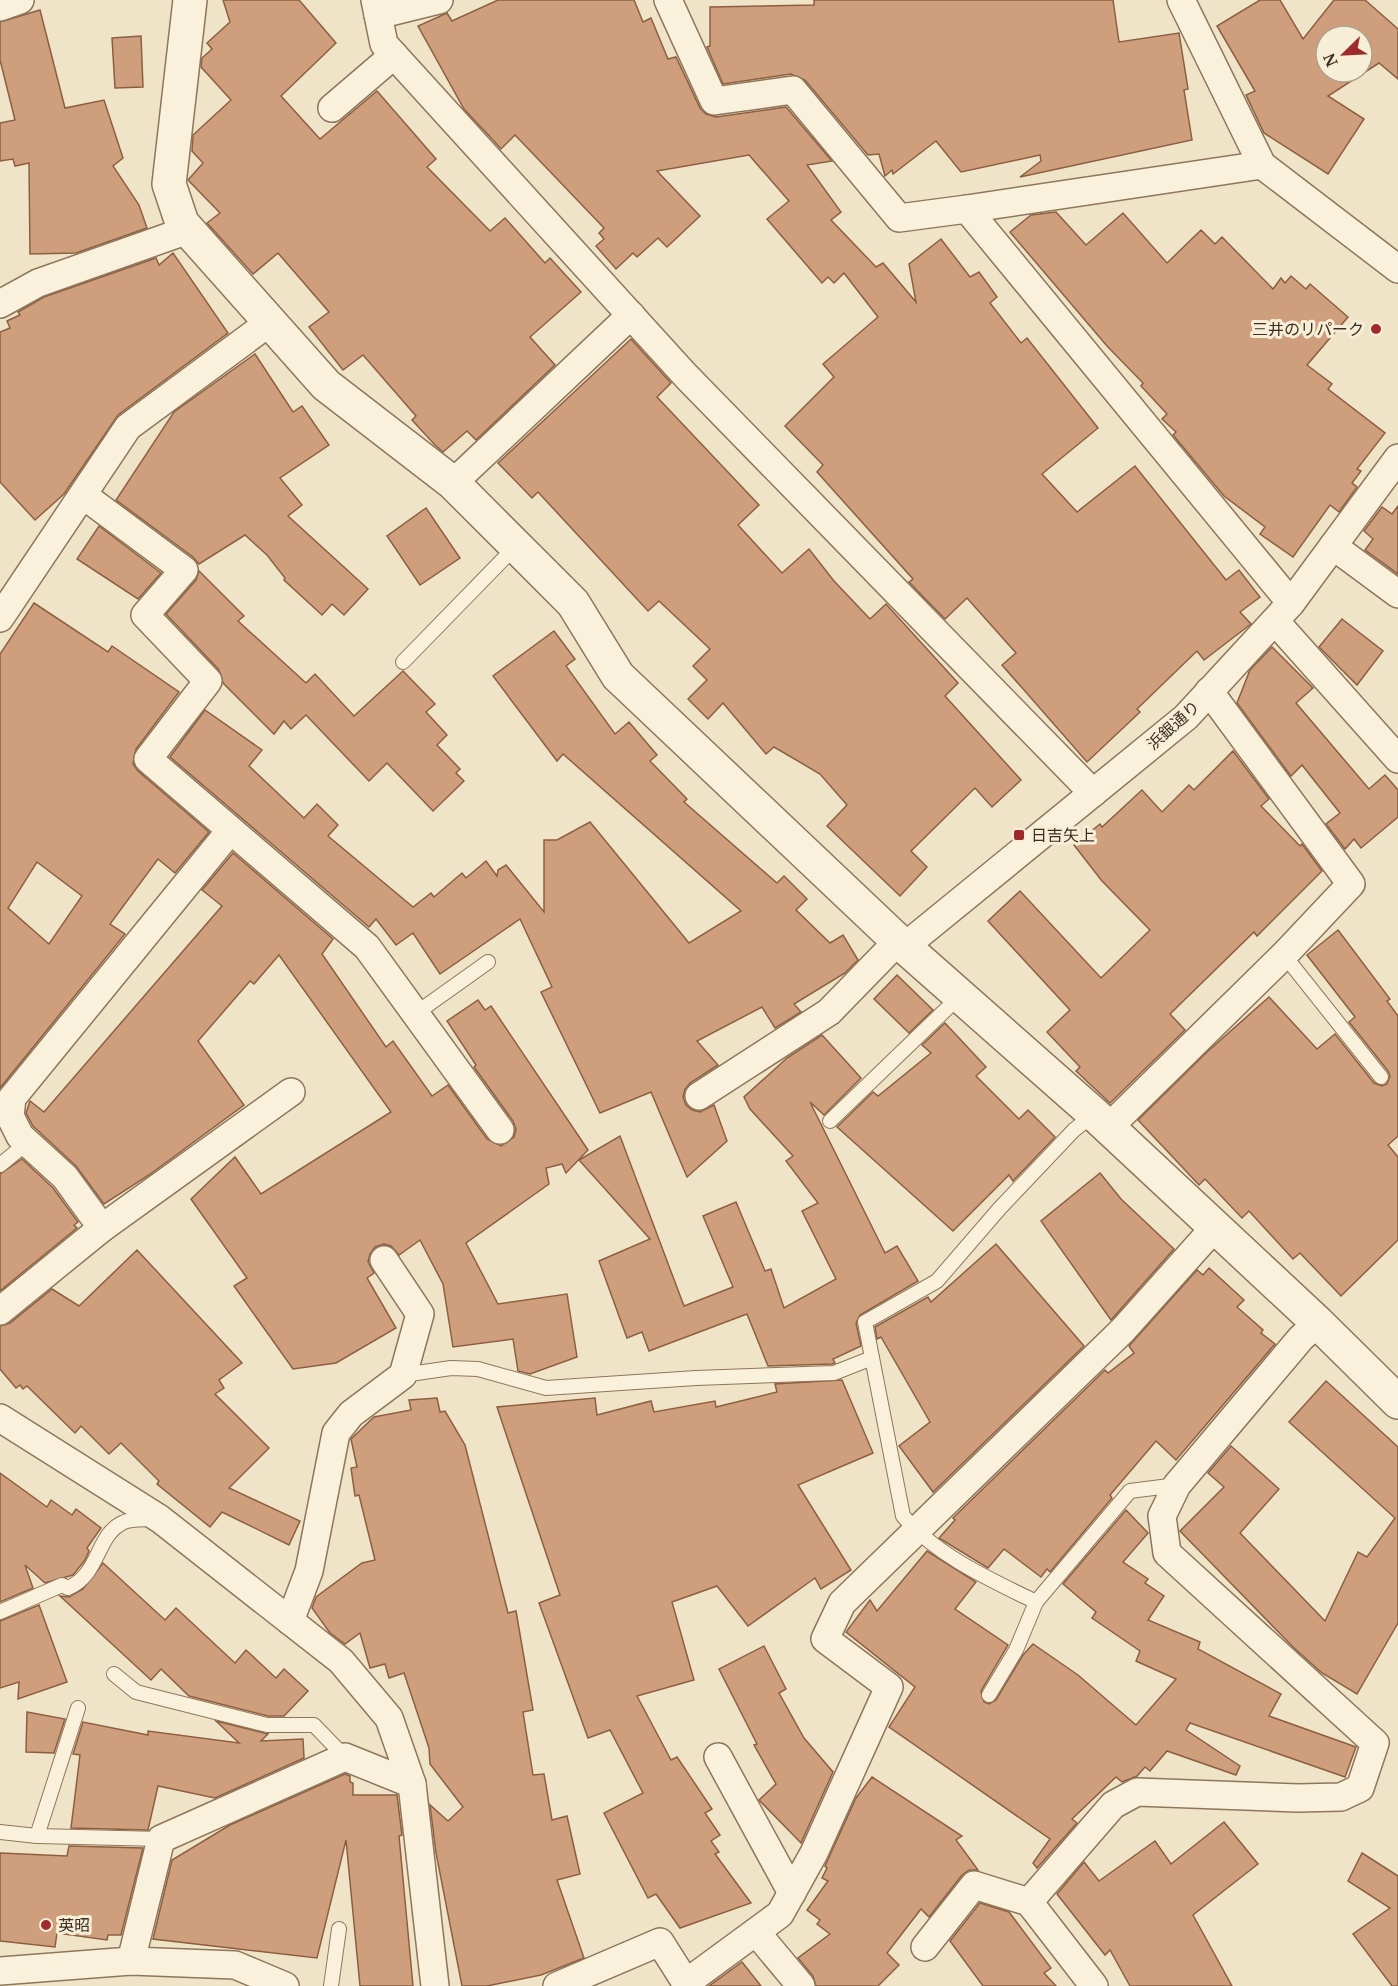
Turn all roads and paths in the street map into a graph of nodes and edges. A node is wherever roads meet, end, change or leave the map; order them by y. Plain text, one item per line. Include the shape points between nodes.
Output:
1 (20, 0) edge
2 (190, 0) edge
3 (439, 0) edge
4 (668, 0) edge
5 (1181, 0) edge
6 (0, 8) edge
7 (376, 8) edge
8 (394, 55) junction
9 (332, 108) dead end
10 (1262, 165) junction
11 (967, 209) junction
12 (188, 230) junction
13 (1398, 269) edge
14 (0, 304) edge
15 (631, 315) junction
16 (270, 321) junction
17 (1398, 458) edge
18 (453, 483) junction
19 (83, 495) junction
20 (516, 546) junction
21 (1334, 546) junction
22 (1398, 594) edge
23 (1283, 612) junction
24 (0, 618) edge
25 (403, 662) dead end
26 (1209, 691) junction
27 (1398, 759) edge
28 (1093, 794) junction
29 (230, 831) junction
30 (901, 944) junction
31 (1284, 955) junction
32 (488, 962) dead end
33 (960, 996) junction
34 (415, 1014) junction
35 (1381, 1077) dead end
36 (291, 1092) dead end
37 (699, 1095) dead end
38 (830, 1121) dead end
39 (1101, 1121) junction
40 (500, 1130) dead end
41 (28, 1143) junction
42 (0, 1165) edge
43 (1215, 1227) junction
44 (102, 1228) junction
45 (384, 1260) dead end
46 (0, 1311) edge
47 (1318, 1323) junction
48 (872, 1358) junction
49 (403, 1375) junction
50 (1398, 1402) edge
51 (0, 1418) edge
52 (1177, 1485) junction
53 (160, 1519) junction
54 (917, 1532) junction
55 (1036, 1602) junction
56 (0, 1612) edge
57 (290, 1621) junction
58 (114, 1674) dead end
59 (989, 1695) dead end
60 (78, 1708) dead end
61 (345, 1757) junction
62 (718, 1757) dead end
63 (411, 1784) junction
64 (0, 1832) edge
65 (37, 1836) junction
66 (161, 1839) junction
67 (792, 1893) junction
68 (1029, 1902) junction
69 (339, 1929) dead end
70 (756, 1932) junction
71 (925, 1947) dead end
72 (131, 1960) junction
73 (0, 1971) edge
74 (285, 1986) edge
75 (332, 1986) edge
76 (435, 1986) edge
77 (557, 1986) edge
78 (801, 1986) edge
79 (1094, 1986) edge

1 - 6 street
2 - 12 street via 169,184
3 - 7 street
4 - 11 street via 714,101 794,90 899,218
5 - 10 street
7 - 8 street via 384,44
8 - 9 street
8 - 15 street
10 - 11 street
10 - 13 street
11 - 23 street
12 - 14 street via 38,283
12 - 16 street
15 - 18 street
15 - 28 street
16 - 18 street via 326,385
16 - 19 street via 128,427
17 - 21 street, 浜銀通り
18 - 20 street
19 - 24 street
19 - 29 street via 184,570 145,615 208,681 148,759
20 - 25 lane
20 - 30 street via 573,603 618,676
21 - 22 street
21 - 23 street, 浜銀通り
23 - 26 street, 浜銀通り
23 - 27 street
26 - 28 street, 浜銀通り via 1186,717
26 - 31 street via 1351,884
28 - 30 street, 浜銀通り
29 - 34 street via 367,947
29 - 41 street via 12,1098 10,1116
30 - 33 street
30 - 37 street, 浜銀通り via 829,1011
31 - 35 lane
31 - 39 street
32 - 34 lane
33 - 38 lane
33 - 39 street
34 - 40 street
36 - 44 street
39 - 43 street
39 - 48 lane via 1074,1130 937,1281 865,1322
41 - 42 lane
41 - 44 street via 65,1177
43 - 47 street
43 - 54 street via 1124,1330
44 - 46 street
45 - 49 street via 420,1314
47 - 50 street
47 - 52 street
48 - 49 lane via 834,1373 546,1388 478,1369 451,1368
48 - 54 lane via 903,1516
49 - 57 street via 351,1414 336,1433 309,1571
51 - 53 street
52 - 55 lane via 1130,1491
52 - 68 street via 1162,1516 1167,1553 1375,1743 1360,1788 1341,1797 1298,1798 1137,1792 1113,1805
53 - 56 lane via 124,1522 112,1530 87,1576 78,1584 68,1588 62,1585
53 - 57 street
54 - 55 lane via 978,1574
54 - 67 street via 843,1603 825,1639 889,1687
55 - 59 lane via 1016,1650
57 - 63 street via 341,1661 389,1718
58 - 61 lane via 136,1692 147,1695 267,1725 314,1725
60 - 65 lane
61 - 63 street
61 - 66 street
62 - 67 street
63 - 76 street
64 - 65 lane
65 - 66 lane
66 - 72 street
67 - 70 street via 780,1914
68 - 71 street via 974,1885
68 - 79 street
69 - 75 lane
70 - 77 street via 686,1983 660,1942
70 - 78 street
72 - 73 street
72 - 74 street via 235,1965

